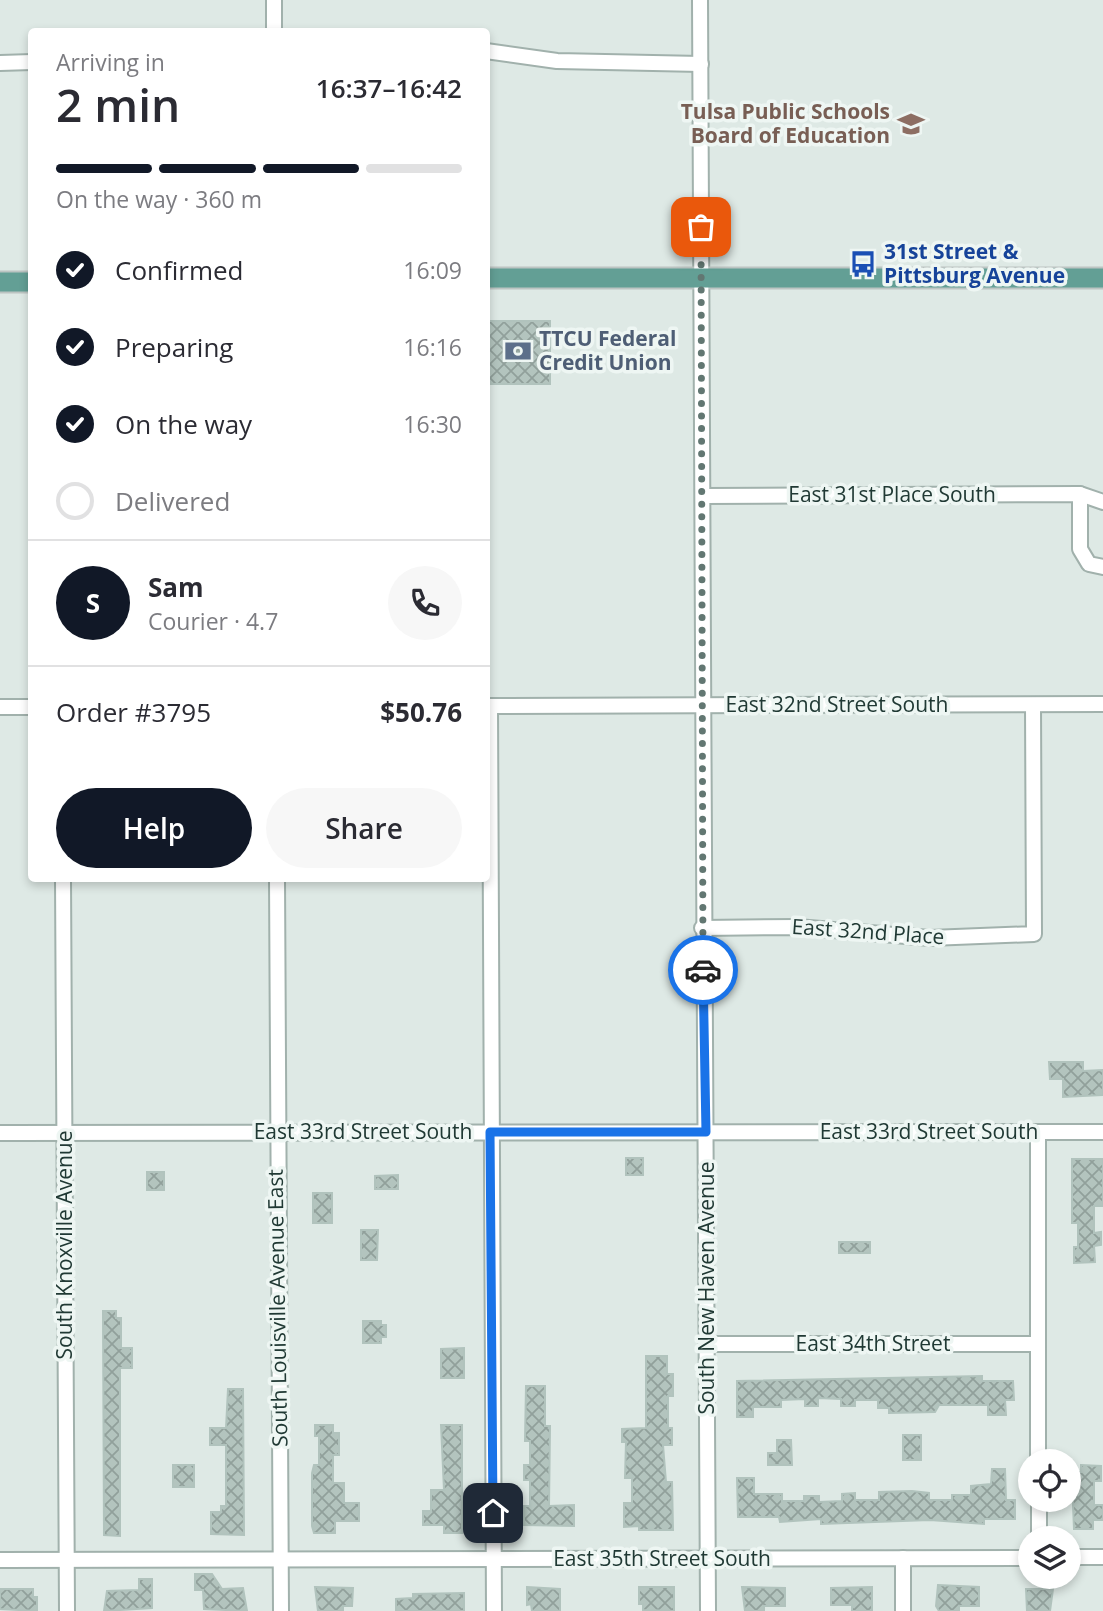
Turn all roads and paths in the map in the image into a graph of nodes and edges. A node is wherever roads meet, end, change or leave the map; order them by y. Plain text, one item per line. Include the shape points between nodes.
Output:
1 (274, 0) edge
2 (700, 0) edge
3 (274, 28) edge
4 (490, 52) edge
5 (0, 62) edge
6 (28, 62) edge
7 (701, 64) junction
8 (490, 278) edge
9 (701, 278) junction
10 (1103, 278) edge
11 (0, 282) edge
12 (28, 282) edge
13 (1080, 494) junction
14 (704, 496) junction
15 (1103, 502) edge
16 (1103, 567) edge
17 (704, 704) junction
18 (1103, 704) edge
19 (1033, 705) junction
20 (490, 706) edge
21 (0, 707) edge
22 (28, 707) edge
23 (63, 882) edge
24 (277, 882) edge
25 (489, 882) edge
26 (702, 928) junction
27 (276, 1132) junction
28 (490, 1132) junction
29 (706, 1132) junction
30 (1038, 1132) junction
31 (1103, 1132) edge
32 (0, 1133) edge
33 (64, 1133) junction
34 (708, 1344) junction
35 (1038, 1344) junction
36 (1038, 1449) edge
37 (1081, 1557) edge
38 (1103, 1557) edge
39 (708, 1558) junction
40 (904, 1558) junction
41 (1018, 1558) edge
42 (281, 1559) junction
43 (493, 1559) junction
44 (0, 1560) edge
45 (67, 1560) junction
46 (67, 1611) edge
47 (281, 1611) edge
48 (494, 1611) edge
49 (708, 1611) edge
50 (904, 1611) edge

1 - 3 street
2 - 7 street, South New Haven Avenue
4 - 7 street via 557,61
5 - 6 street
7 - 9 street, South New Haven Avenue
8 - 9 main road
9 - 10 main road
9 - 14 street, South New Haven Avenue
11 - 12 main road
13 - 14 street, East 31st Place South
13 - 15 street, East 31st Place South
13 - 16 street via 1080,549 1089,564
14 - 17 street, South New Haven Avenue
17 - 19 street, East 32nd Street South
17 - 20 street, East 32nd Street South
17 - 26 street, South New Haven Avenue
18 - 19 street, East 32nd Street South
19 - 26 street, East 32nd Place via 1034,934 930,938 797,927
21 - 22 street
23 - 33 street, South Knoxville Avenue
24 - 27 street, South Louisville Avenue East
25 - 28 street
26 - 29 street, South New Haven Avenue
27 - 28 street, East 33rd Street South
27 - 33 street, East 33rd Street South
27 - 42 street, South Louisville Avenue East
28 - 29 street, East 33rd Street South
28 - 43 street
29 - 30 street, East 33rd Street South
29 - 34 street, South New Haven Avenue
30 - 31 street, East 33rd Street South
30 - 35 street
32 - 33 street, East 33rd Street South
33 - 45 street, South Knoxville Avenue
34 - 35 street, East 34th Street
34 - 39 street, South New Haven Avenue
35 - 36 street
37 - 38 street
39 - 40 street, East 35th Street South
39 - 43 street, East 35th Street South
39 - 49 street, South New Haven Avenue
40 - 41 street, East 35th Street South
40 - 50 street
42 - 43 street, East 35th Street South
42 - 45 street, East 35th Street South
42 - 47 street, South Louisville Avenue East
43 - 48 street
44 - 45 street, East 35th Street South
45 - 46 street, South Knoxville Avenue

